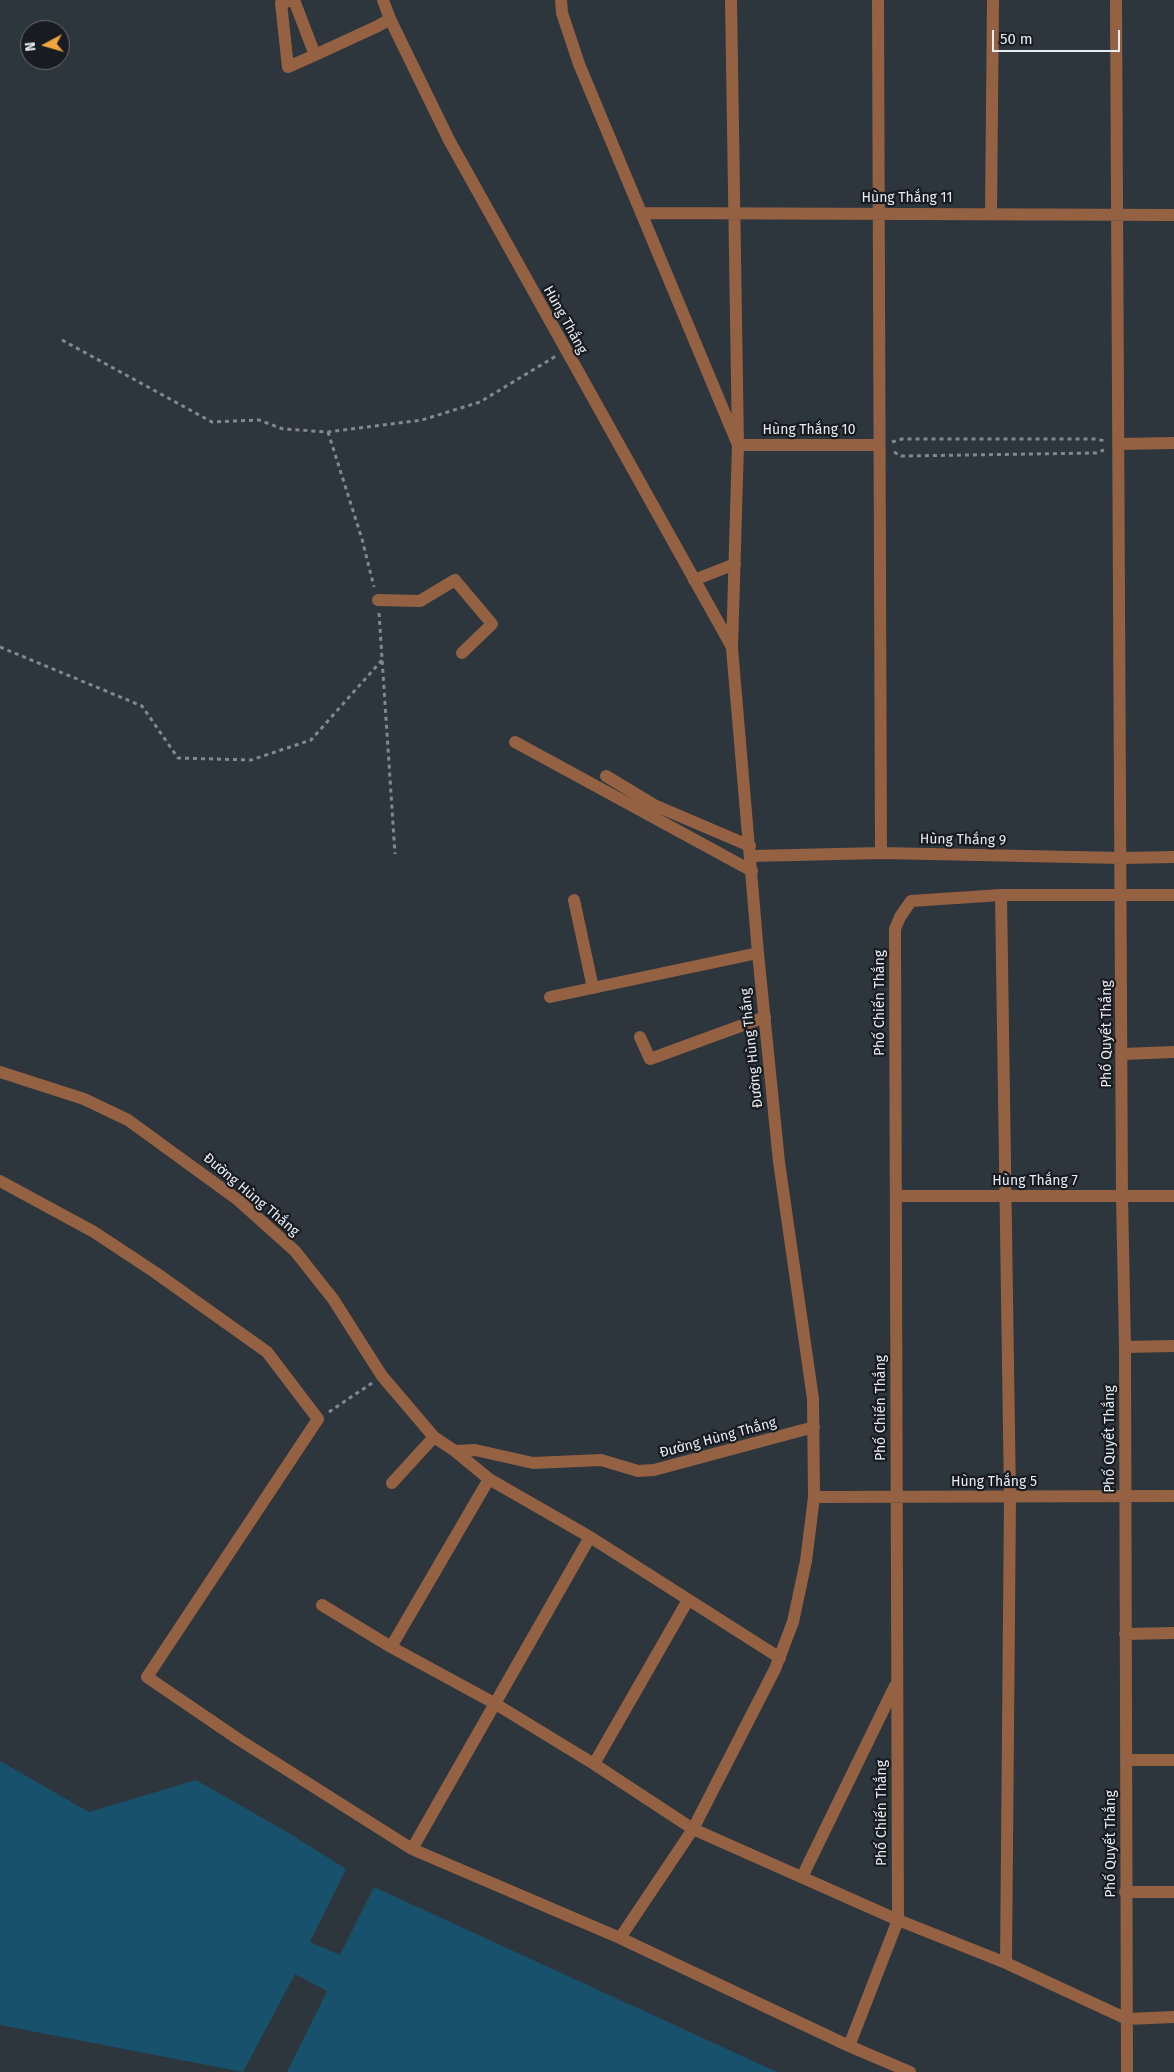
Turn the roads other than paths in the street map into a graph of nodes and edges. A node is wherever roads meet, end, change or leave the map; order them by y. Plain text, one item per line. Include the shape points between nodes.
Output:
1 (383, 0) edge
2 (562, 0) edge
3 (731, 0) edge
4 (878, 0) edge
5 (993, 0) edge
6 (1116, 0) edge
7 (390, 19) junction
8 (315, 55) junction
9 (879, 212) junction
10 (641, 213) junction
11 (734, 214) junction
12 (991, 214) junction
13 (1117, 215) junction
14 (1174, 215) edge
15 (1174, 443) edge
16 (1118, 444) junction
17 (738, 445) junction
18 (879, 445) junction
19 (735, 564) junction
20 (694, 580) junction
21 (378, 600) road end
22 (732, 648) junction
23 (462, 653) dead end
24 (515, 742) dead end
25 (606, 776) dead end
26 (750, 851) junction
27 (881, 853) junction
28 (1174, 857) edge
29 (1121, 858) junction
30 (752, 871) junction
31 (1001, 895) junction
32 (1121, 895) junction
33 (1174, 895) edge
34 (574, 900) dead end
35 (758, 953) junction
36 (593, 988) junction
37 (550, 998) dead end
38 (765, 1017) junction
39 (640, 1037) dead end
40 (1174, 1052) edge
41 (1123, 1054) junction
42 (0, 1072) edge
43 (0, 1182) edge
44 (896, 1196) junction
45 (1006, 1196) junction
46 (1122, 1196) junction
47 (1174, 1196) edge
48 (1174, 1346) edge
49 (1125, 1347) junction
50 (814, 1427) junction
51 (434, 1438) junction
52 (455, 1451) junction
53 (489, 1479) junction
54 (392, 1483) dead end
55 (1125, 1496) junction
56 (1174, 1496) edge
57 (896, 1497) junction
58 (1010, 1497) junction
59 (814, 1498) junction
60 (590, 1537) junction
61 (688, 1600) junction
62 (322, 1605) dead end
63 (1174, 1633) edge
64 (1125, 1634) junction
65 (391, 1647) junction
66 (780, 1658) junction
67 (897, 1683) junction
68 (494, 1703) junction
69 (1126, 1760) junction
70 (1174, 1760) edge
71 (594, 1764) junction
72 (694, 1829) junction
73 (412, 1850) junction
74 (802, 1877) junction
75 (1125, 1892) junction
76 (1174, 1892) edge
77 (898, 1920) junction
78 (620, 1938) junction
79 (1006, 1963) junction
80 (1174, 2017) edge
81 (1127, 2019) junction
82 (848, 2046) junction
83 (910, 2072) edge
84 (1127, 2072) edge

1 - 7 street, Hùng Thắng
2 - 10 street via 562,13 579,64
3 - 11 street, Đường Hùng Thắng
4 - 9 street
5 - 12 street
6 - 13 street, Phố Quyết Thắng
7 - 8 street
7 - 20 street, Hùng Thắng via 449,140
8 - 8 street via 294,0 281,3 288,67
9 - 11 street, Hùng Thắng 11
9 - 12 street, Hùng Thắng 11
9 - 18 street
10 - 11 street, Hùng Thắng 11
10 - 17 street
11 - 17 street, Đường Hùng Thắng
12 - 13 street, Hùng Thắng 11
13 - 14 street, Hùng Thắng 11
13 - 16 street, Phố Quyết Thắng
15 - 16 street
16 - 29 street, Phố Quyết Thắng
17 - 18 street, Hùng Thắng 10
17 - 19 street, Đường Hùng Thắng
18 - 27 street
19 - 20 street
19 - 22 street, Đường Hùng Thắng
20 - 22 street, Hùng Thắng
21 - 23 street via 420,601 455,580 492,624
22 - 26 street, Đường Hùng Thắng
24 - 30 street
25 - 26 street via 654,805
26 - 27 street, Hùng Thắng 9
26 - 30 street, Đường Hùng Thắng
27 - 29 street, Hùng Thắng 9
28 - 29 street, Hùng Thắng 9
29 - 32 street, Phố Quyết Thắng
30 - 35 street, Đường Hùng Thắng
31 - 32 street
31 - 44 street, Phố Chiến Thắng via 911,901 895,929
31 - 45 street
32 - 33 street
32 - 41 street, Phố Quyết Thắng
34 - 36 street
35 - 36 street
35 - 38 street, Đường Hùng Thắng
36 - 37 street
38 - 39 street via 650,1059
38 - 50 street, Đường Hùng Thắng via 779,1162 813,1399
40 - 41 street
41 - 46 street, Phố Quyết Thắng
42 - 51 street, Đường Hùng Thắng via 84,1099 128,1120 238,1200 295,1251 333,1299 382,1376
43 - 73 street via 102,1238 267,1352 318,1419 147,1677 238,1740
44 - 45 street, Hùng Thắng 7
44 - 57 street, Phố Chiến Thắng
45 - 46 street, Hùng Thắng 7
45 - 58 street
46 - 47 street, Hùng Thắng 7
46 - 49 street, Phố Quyết Thắng
48 - 49 street
49 - 55 street, Phố Quyết Thắng
50 - 52 street, Đường Hùng Thắng via 654,1470 638,1471 602,1460 533,1463 475,1450
50 - 59 street
51 - 52 street, Đường Hùng Thắng
51 - 54 street
52 - 53 street
53 - 60 street
53 - 65 street
55 - 56 street, Hùng Thắng 5
55 - 58 street, Hùng Thắng 5
55 - 64 street, Phố Quyết Thắng
57 - 58 street, Hùng Thắng 5
57 - 59 street, Hùng Thắng 5
57 - 67 street, Phố Chiến Thắng
58 - 79 street
59 - 66 street via 803,1579
60 - 61 street
60 - 68 street
61 - 66 street
61 - 71 street
62 - 65 street
63 - 64 street
64 - 69 street, Phố Quyết Thắng
65 - 68 street
66 - 72 street
67 - 74 street
67 - 77 street, Phố Chiến Thắng
68 - 71 street
68 - 73 street
69 - 70 street
69 - 75 street, Phố Quyết Thắng
71 - 72 street
72 - 74 street
72 - 78 street
73 - 78 street
74 - 77 street
75 - 76 street
75 - 81 street, Phố Quyết Thắng
77 - 79 street
77 - 82 street
78 - 82 street
79 - 81 street
80 - 81 street
81 - 84 street, Phố Quyết Thắng
82 - 83 street

